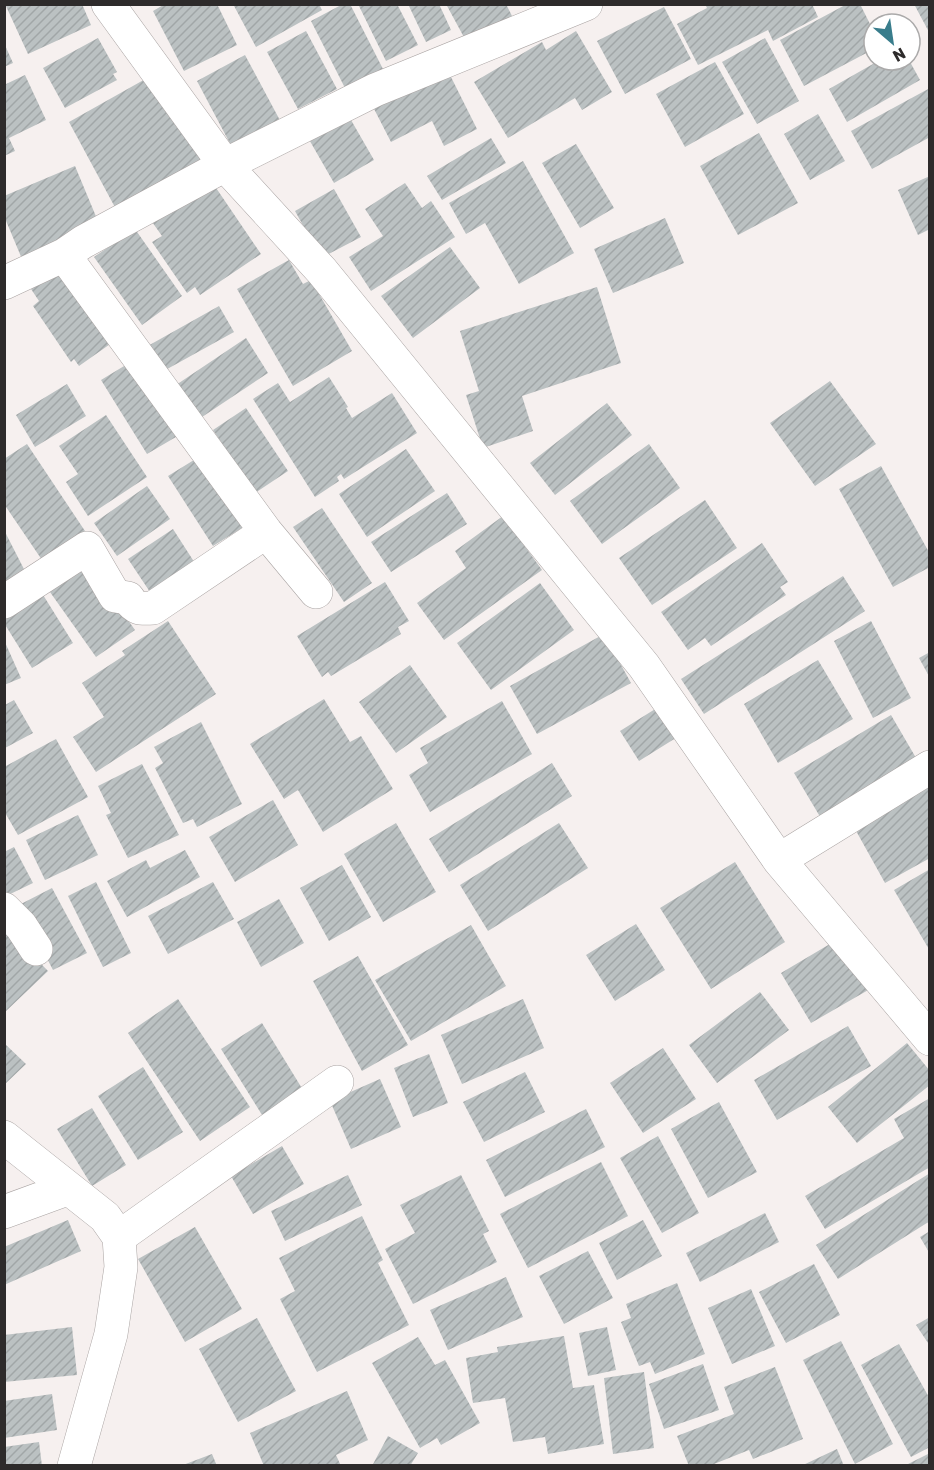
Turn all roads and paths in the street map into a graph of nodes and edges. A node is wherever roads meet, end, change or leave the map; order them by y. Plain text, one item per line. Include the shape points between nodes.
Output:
1 (586, 4) edge
2 (113, 6) edge
3 (225, 165) junction
4 (64, 255) junction
5 (4, 283) edge
6 (266, 532) junction
7 (316, 592) dead end
8 (4, 602) edge
9 (930, 768) edge
10 (779, 860) junction
11 (4, 909) edge
12 (36, 950) dead end
13 (930, 1039) edge
14 (337, 1082) dead end
15 (4, 1137) edge
16 (67, 1189) junction
17 (4, 1212) edge
18 (119, 1237) junction
19 (74, 1466) edge

1 - 3 street via 375,90
2 - 3 street
3 - 4 street
3 - 10 street via 322,271 644,666
4 - 5 street
4 - 6 street
6 - 7 street
6 - 8 street via 153,608 140,609 128,598 116,596 87,548
9 - 10 street
10 - 13 street
11 - 12 street
14 - 18 street
15 - 16 street
16 - 17 street
16 - 18 street via 105,1217
18 - 19 street via 121,1267 111,1334

